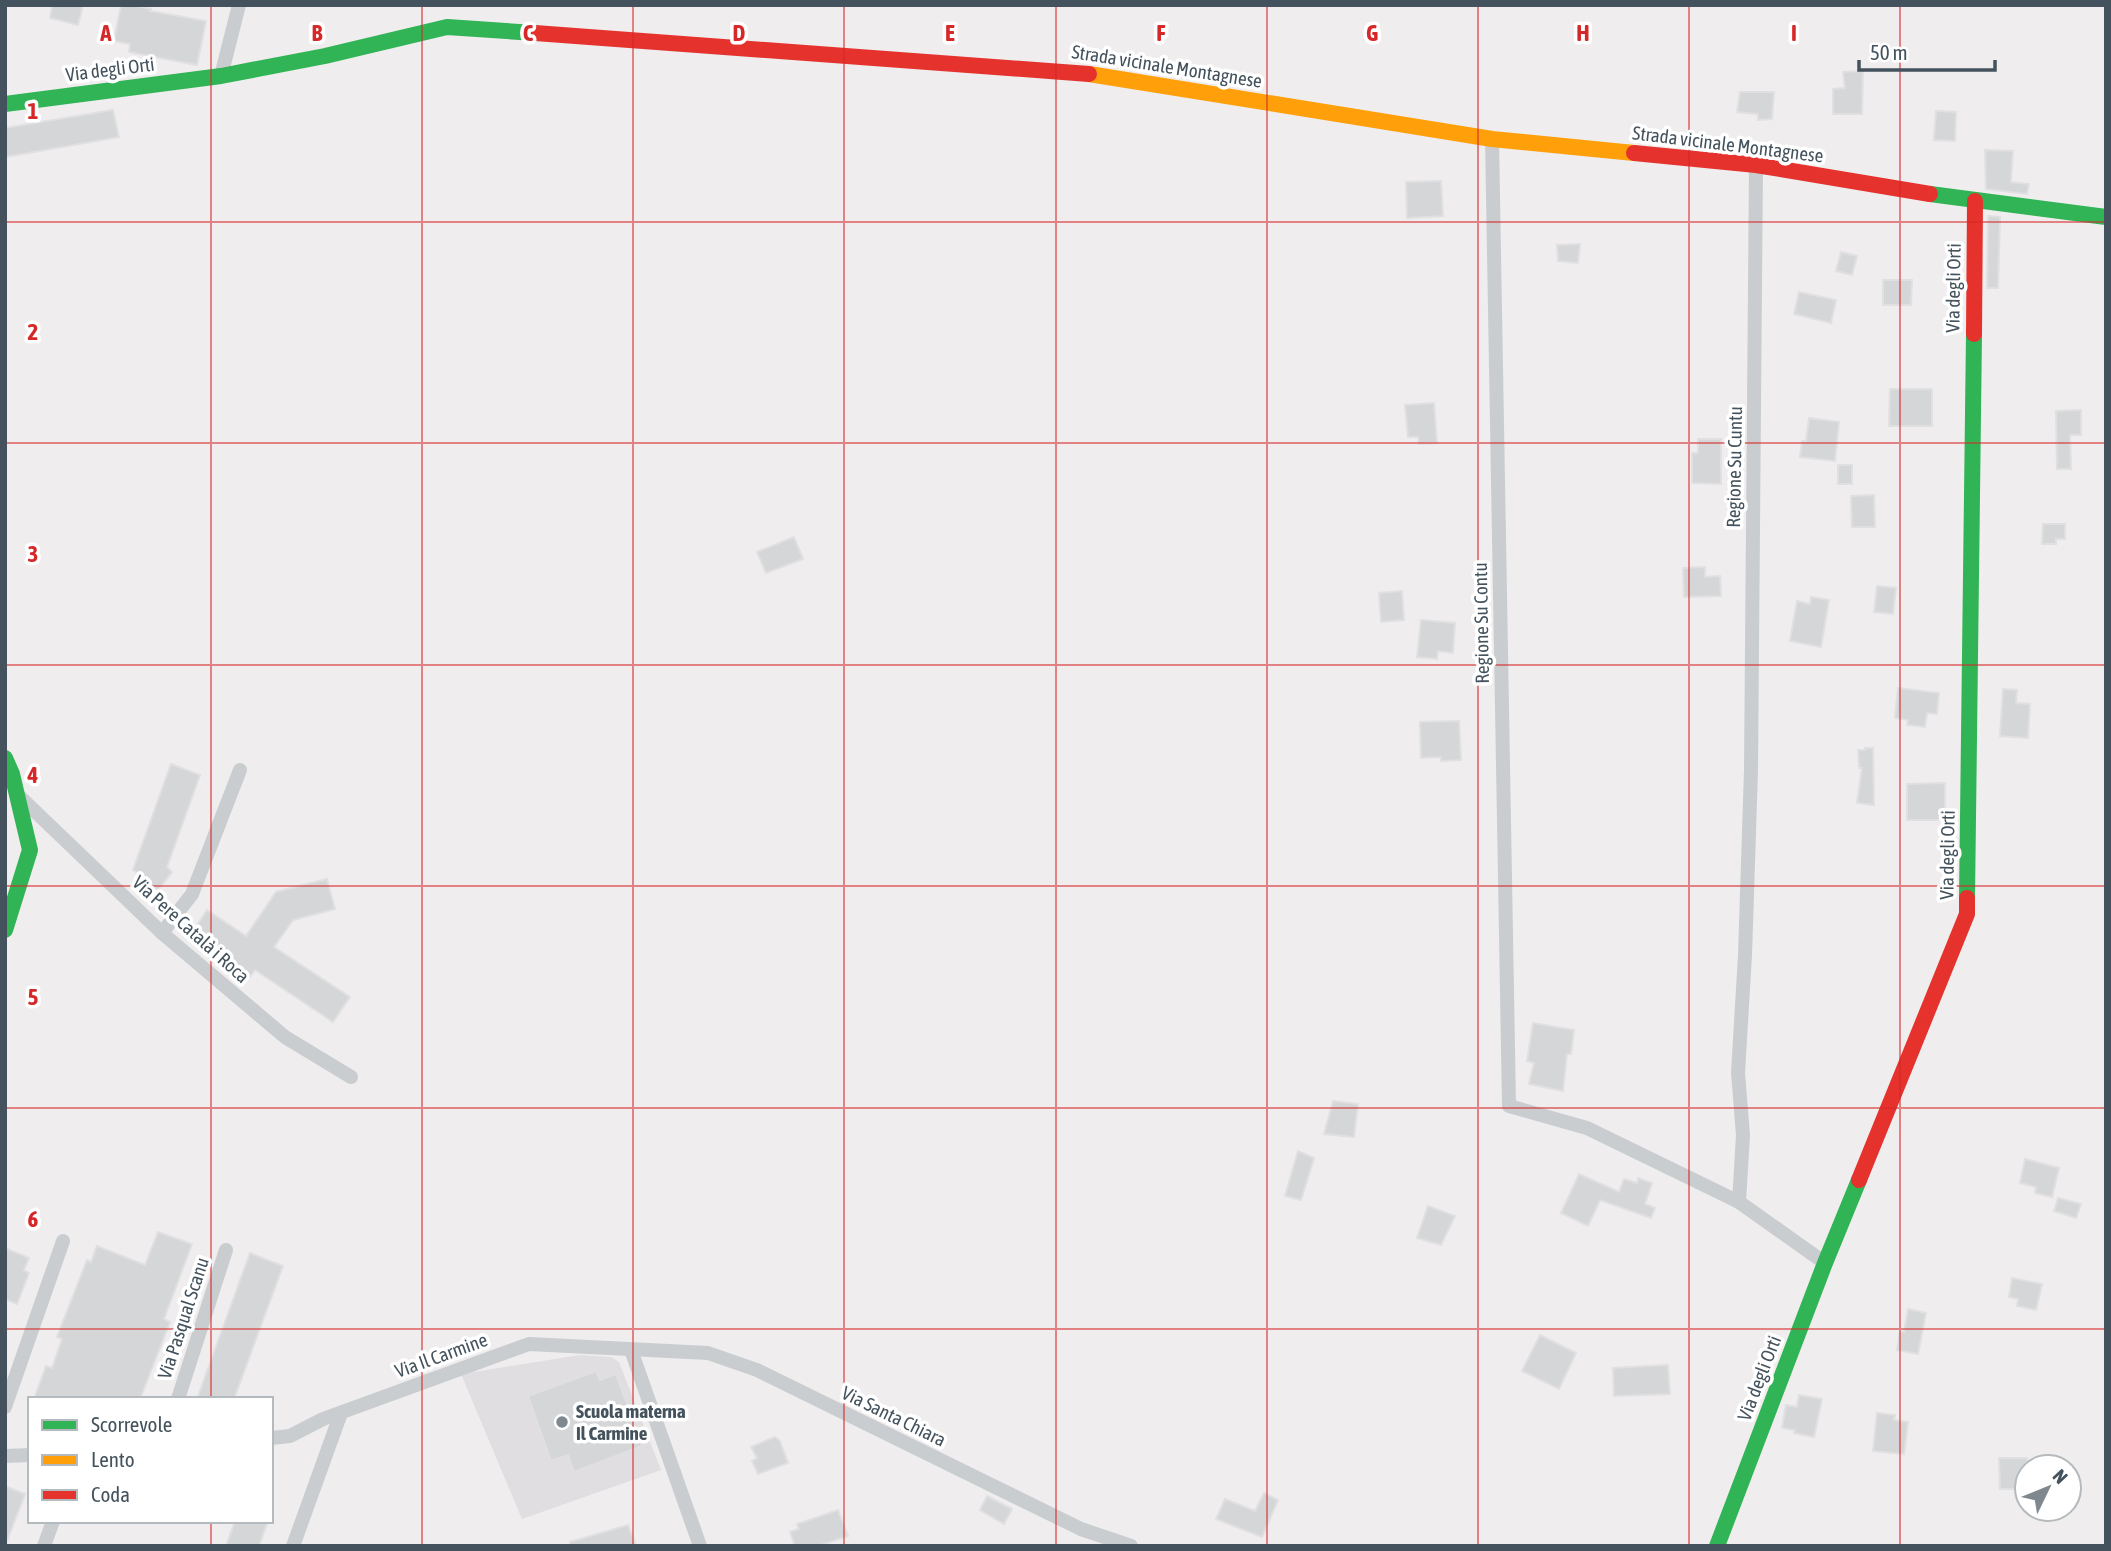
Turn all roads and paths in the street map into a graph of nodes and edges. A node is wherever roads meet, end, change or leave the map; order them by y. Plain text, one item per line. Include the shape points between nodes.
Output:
1 (239, 5) edge
2 (221, 76) junction
3 (5, 104) edge
4 (1492, 139) junction
5 (1756, 165) junction
6 (1975, 201) junction
7 (2106, 218) edge
8 (5, 758) edge
9 (240, 770) dead end
10 (17, 794) junction
11 (5, 930) edge
12 (162, 933) junction
13 (351, 1077) dead end
14 (1739, 1202) junction
15 (63, 1241) dead end
16 (226, 1250) dead end
17 (1825, 1263) junction
18 (631, 1350) junction
19 (179, 1397) edge
20 (5, 1407) edge
21 (341, 1413) junction
22 (273, 1438) edge
23 (28, 1455) edge
24 (5, 1456) edge
25 (52, 1523) edge
26 (44, 1546) edge
27 (293, 1546) edge
28 (700, 1546) edge
29 (1131, 1546) edge
30 (1717, 1546) edge

1 - 2 street
2 - 3 street, Via degli Orti
2 - 4 street, Strada vicinale Montagnese via 447,26 1083,73
4 - 5 street, Strada vicinale Montagnese
4 - 14 street, Regione Su Contu via 1508,1107 1587,1128
5 - 6 street, Strada vicinale Montagnese
5 - 14 street, Regione Su Cuntu via 1751,770 1738,1073 1743,1135
6 - 7 street, Strada vicinale Montagnese
6 - 17 street, Via degli Orti via 1967,914
8 - 10 street
9 - 12 street via 192,894
10 - 11 street via 30,850
10 - 12 street, Via Pere Català i Roca
12 - 13 street, Via Pere Català i Roca via 285,1037
14 - 17 street
15 - 20 street
16 - 19 street, Via Pasqual Scanu
17 - 30 street, Via degli Orti
18 - 21 street, Via Il Carmine via 529,1344
18 - 28 street
18 - 29 street, Via Santa Chiara via 708,1353 757,1370 1081,1529
21 - 22 street, Via Il Carmine via 289,1436
21 - 27 street
23 - 24 street
25 - 26 street

